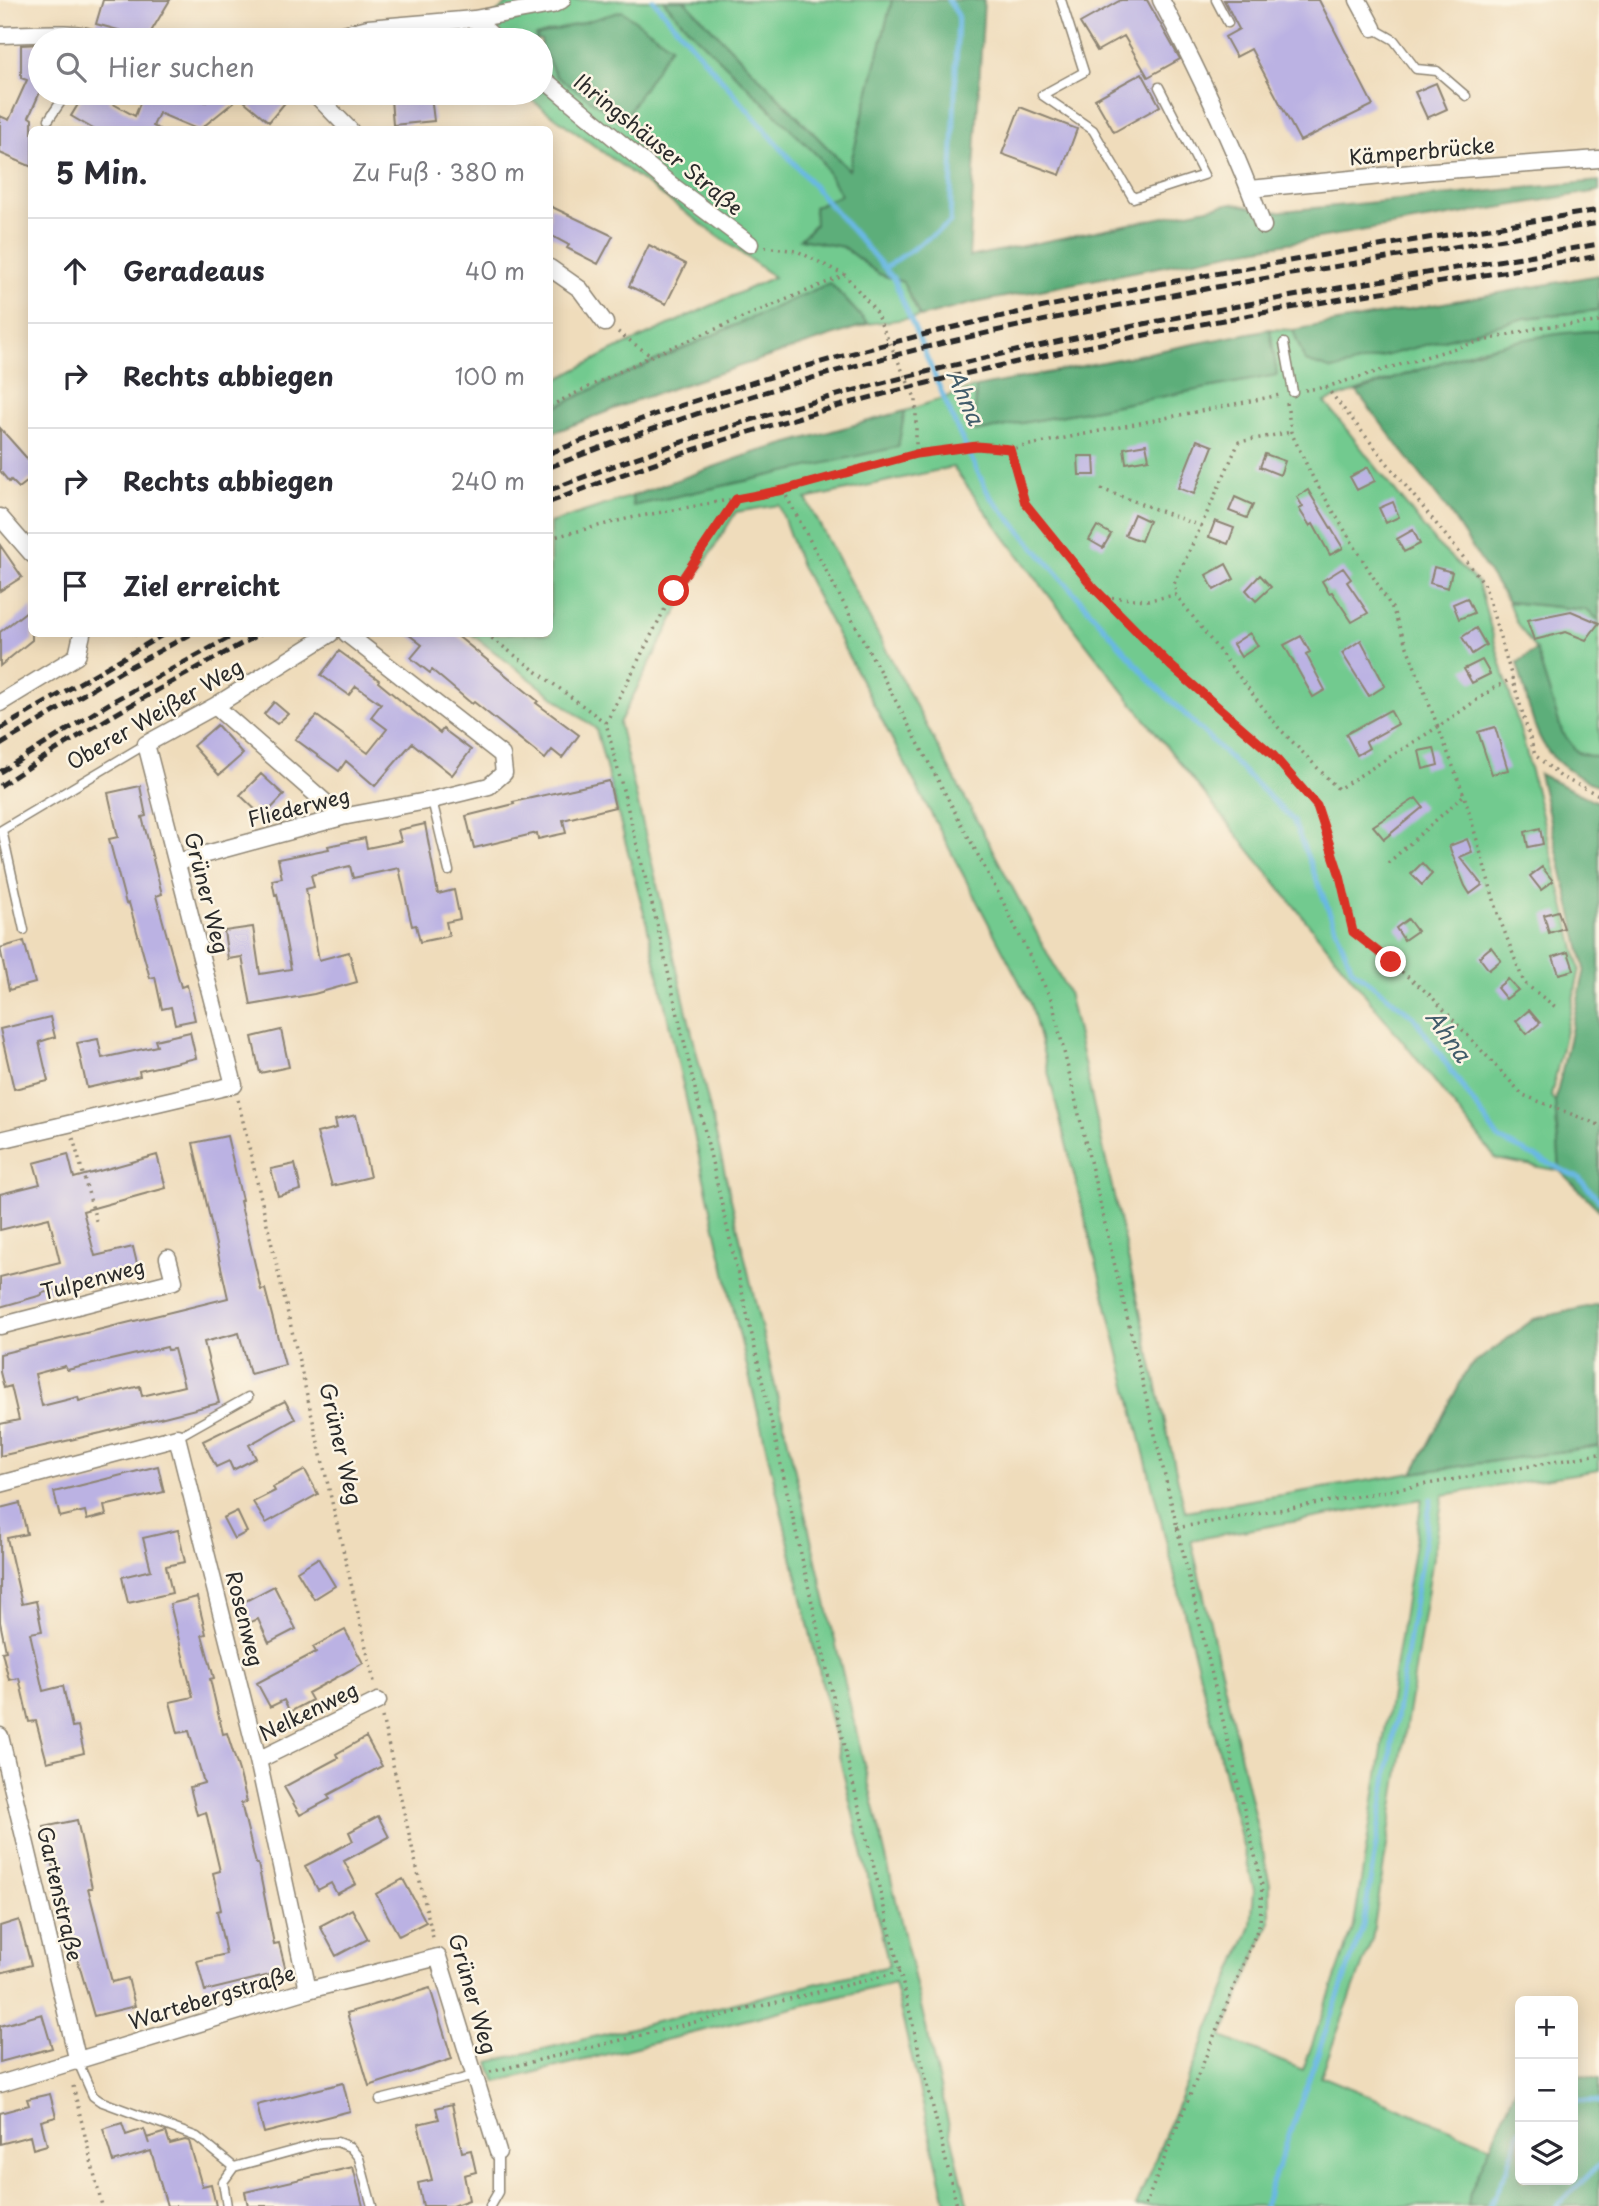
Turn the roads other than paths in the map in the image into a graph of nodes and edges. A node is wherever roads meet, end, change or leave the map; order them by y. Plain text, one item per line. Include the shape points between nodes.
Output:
1 (562, 0) edge
2 (1061, 0) edge
3 (1161, 0) edge
4 (1216, 0) edge
5 (1358, 0) edge
6 (474, 19) junction
7 (1228, 23) dead end
8 (1373, 27) joint
9 (364, 28) edge
10 (484, 28) edge
11 (0, 35) edge
12 (28, 35) edge
13 (553, 87) edge
14 (1159, 87) dead end
15 (1466, 96) dead end
16 (59, 105) edge
17 (326, 105) edge
18 (49, 119) dead end
19 (346, 126) edge
20 (1599, 159) edge
21 (1250, 189) junction
22 (1263, 226) dead end
23 (750, 244) road end
24 (553, 270) edge
25 (605, 323) road end
26 (1284, 342) dead end
27 (1293, 392) road end
28 (0, 517) edge
29 (28, 549) edge
30 (81, 637) edge
31 (325, 637) edge
32 (351, 637) edge
33 (0, 702) edge
34 (215, 706) junction
35 (146, 744) junction
36 (432, 800) junction
37 (342, 817) junction
38 (1, 830) edge
39 (177, 862) junction
40 (449, 871) dead end
41 (24, 930) dead end
42 (0, 1140) edge
43 (168, 1258) dead end
44 (0, 1326) edge
45 (248, 1397) dead end
46 (177, 1437) junction
47 (0, 1484) edge
48 (378, 1702) road end
49 (0, 1736) edge
50 (258, 1760) junction
51 (438, 1957) joint
52 (308, 1990) junction
53 (73, 2063) junction
54 (474, 2076) junction
55 (0, 2084) edge
56 (380, 2100) dead end
57 (498, 2152) joint
58 (234, 2167) junction
59 (227, 2206) edge
60 (372, 2206) edge
61 (490, 2206) edge

1 - 6 street
2 - 14 lane via 1084,72 1042,95 1093,130 1133,198 1204,175
3 - 21 street
4 - 7 lane
5 - 8 street
6 - 9 street
6 - 10 street
8 - 15 lane via 1394,40 1416,69 1437,71
11 - 12 street
13 - 23 street, Ihringshäuser Straße
16 - 18 lane
17 - 19 street
20 - 21 street, Kämperbrücke
21 - 22 street
24 - 25 street via 580,289
26 - 27 lane
28 - 29 street
30 - 33 street via 76,656
31 - 34 street, Oberer Weißer Weg
32 - 36 street, Fliederweg via 502,755 504,773 489,786
34 - 35 street, Oberer Weißer Weg
34 - 37 street
35 - 38 lane, Oberer Weißer Weg
35 - 39 street, Grüner Weg
36 - 37 street, Fliederweg
36 - 40 lane
37 - 39 street, Fliederweg
38 - 41 lane
39 - 42 street, Grüner Weg via 234,1086
43 - 44 street, Tulpenweg via 174,1281
45 - 46 lane
46 - 47 street
46 - 50 street, Rosenweg
48 - 50 street, Nelkenweg
49 - 53 street, Gartenstraße
50 - 52 street, Rosenweg
51 - 52 street, Wartebergstraße
51 - 54 street, Grüner Weg
52 - 53 street, Wartebergstraße
53 - 55 street, Wartebergstraße
53 - 58 lane via 100,2101 197,2137
54 - 56 lane
54 - 57 street, Grüner Weg
57 - 61 lane via 498,2192
58 - 59 lane via 223,2182
58 - 60 lane via 337,2142 350,2147 359,2158

